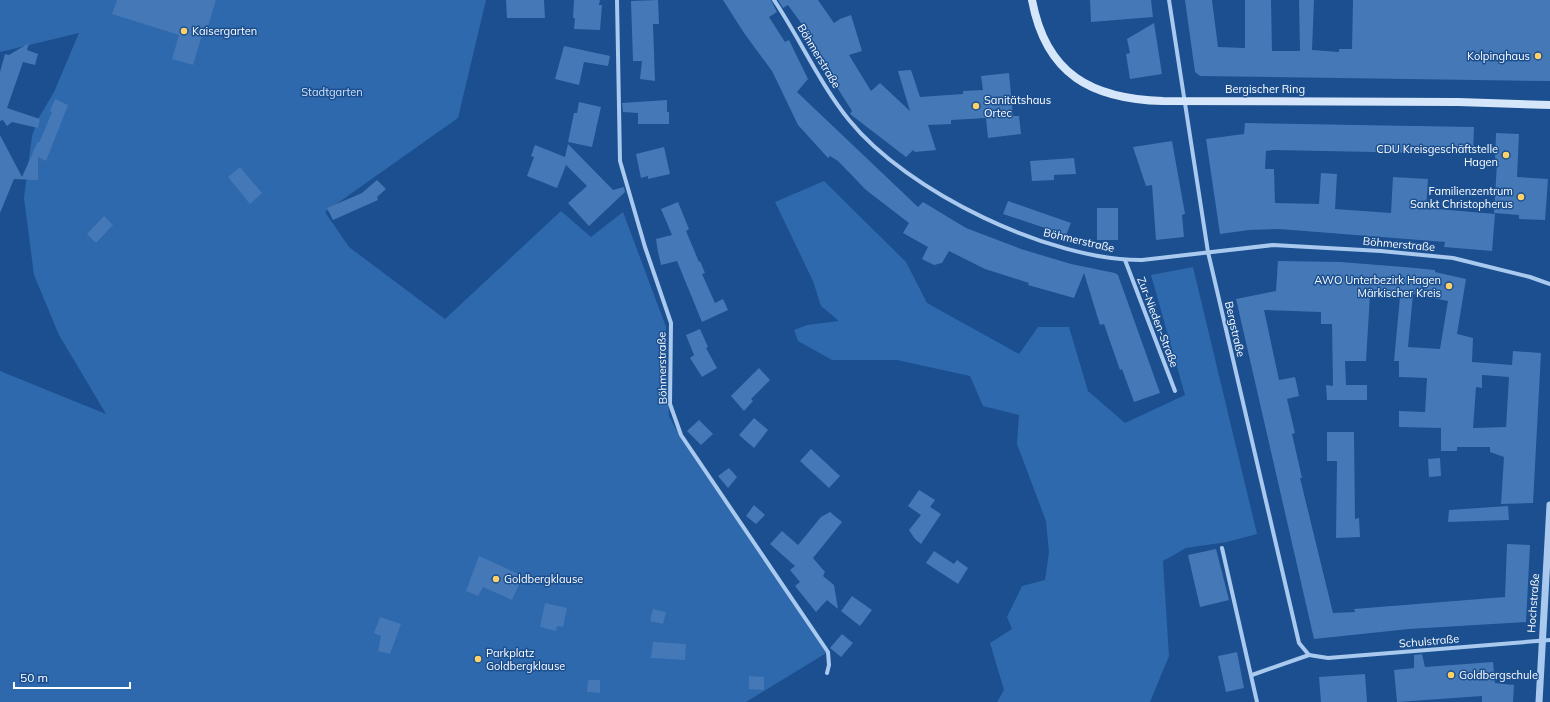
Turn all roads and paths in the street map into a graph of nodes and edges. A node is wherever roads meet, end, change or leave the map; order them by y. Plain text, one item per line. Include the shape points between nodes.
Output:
1 (617, 0) edge
2 (774, 0) edge
3 (1032, 0) edge
4 (1169, 0) edge
5 (1185, 101) junction
6 (1550, 105) edge
7 (1208, 252) junction
8 (1125, 260) junction
9 (1550, 284) edge
10 (1175, 391) dead end
11 (1550, 505) edge
12 (1222, 548) dead end
13 (1542, 640) junction
14 (1550, 640) edge
15 (1309, 655) junction
16 (827, 673) dead end
17 (1252, 675) junction
18 (1257, 702) edge
19 (1539, 702) edge

1 - 16 street, Böhmerstraße via 620,161 671,323 669,381 670,404 674,417 680,435 828,652 830,665
2 - 8 street, Böhmerstraße via 850,121 866,139 900,167 942,196 994,223 1043,242
3 - 5 main road, Bergischer Ring via 1043,37 1054,54 1075,77 1088,86 1132,99
4 - 5 street, Bergstraße
5 - 6 main road, Bergischer Ring via 1452,101
5 - 7 street, Bergstraße
7 - 8 street, Böhmerstraße
7 - 9 street, Böhmerstraße via 1273,245 1381,251 1453,258 1530,276
7 - 15 street, Bergstraße via 1300,643
8 - 10 street, Zur-Nieden-Straße
11 - 13 street, Hochstraße
12 - 17 street
13 - 14 street, Schulstraße
13 - 15 street, Schulstraße via 1328,658
13 - 19 street, Hochstraße
15 - 17 street
17 - 18 street

